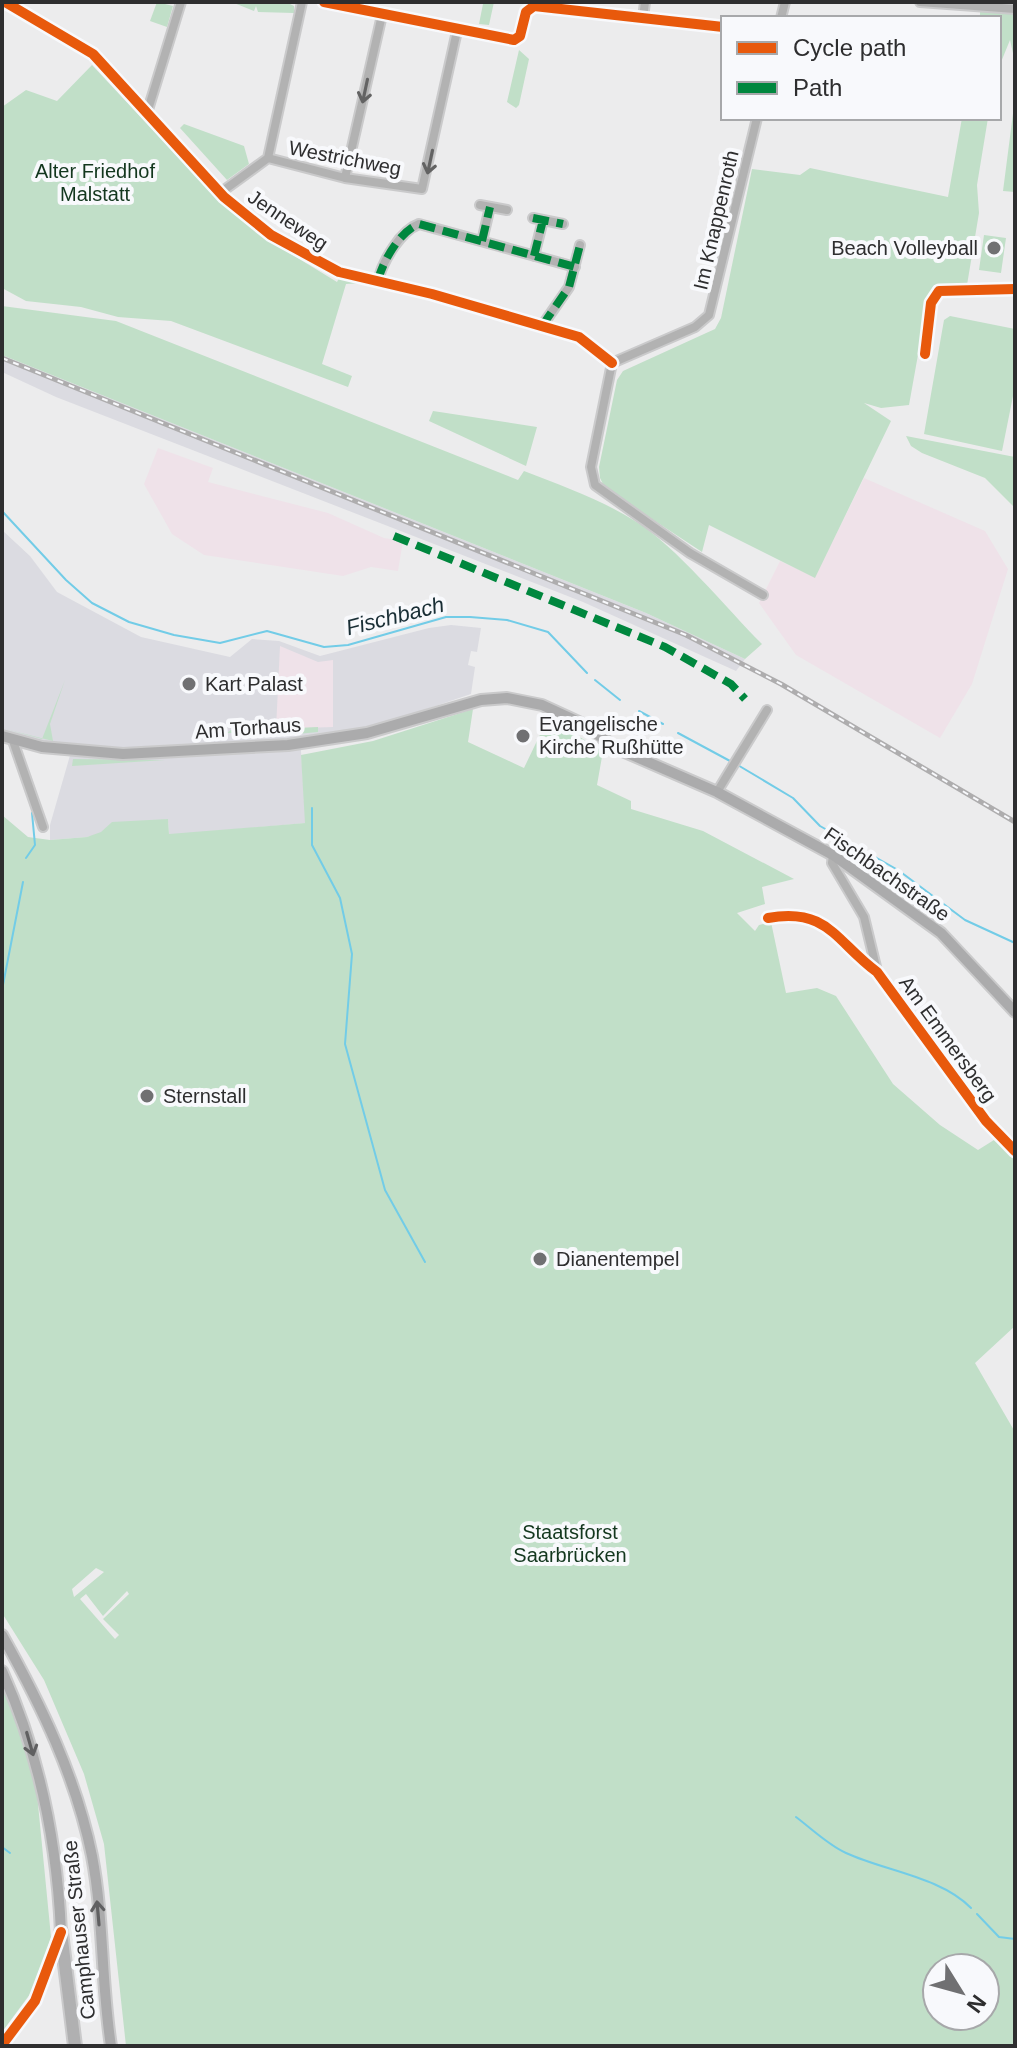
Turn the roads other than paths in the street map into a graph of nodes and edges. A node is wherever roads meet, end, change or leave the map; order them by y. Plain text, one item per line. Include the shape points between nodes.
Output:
1 (5, 2) edge
2 (181, 2) edge
3 (302, 2) edge
4 (324, 2) edge
5 (645, 2) edge
6 (920, 2) edge
7 (983, 4) edge
8 (532, 5) edge
9 (1015, 9) edge
10 (382, 15) junction
11 (643, 18) junction
12 (721, 27) edge
13 (457, 31) junction
14 (147, 113) junction
15 (757, 120) edge
16 (268, 158) junction
17 (345, 178) junction
18 (220, 193) junction
19 (507, 210) dead end
20 (563, 224) dead end
21 (482, 241) junction
22 (580, 245) dead end
23 (534, 256) junction
24 (575, 267) junction
25 (378, 280) junction
26 (1015, 289) edge
27 (542, 326) junction
28 (925, 354) dead end
29 (612, 363) junction
30 (763, 595) dead end
31 (481, 700) joint
32 (767, 710) dead end
33 (8, 738) edge
34 (717, 792) junction
35 (43, 827) dead end
36 (833, 855) junction
37 (768, 918) dead end
38 (877, 972) junction
39 (1015, 1012) edge
40 (1015, 1151) edge
41 (2, 1635) edge
42 (2, 1671) edge
43 (61, 1932) junction
44 (2, 2045) edge
45 (75, 2046) edge
46 (111, 2046) edge

1 - 14 street, Jenneweg via 85,47
2 - 14 street
3 - 16 street
4 - 10 street
5 - 11 street
6 - 7 street
7 - 9 street
8 - 11 street
8 - 13 street via 517,39
10 - 13 street
10 -> 17 street
11 - 12 street
13 -> 17 street, Westrichweg via 425,186
14 - 18 street, Jenneweg
15 - 29 street, Im Knappenroth via 709,315 695,327
16 - 17 street, Westrichweg
16 - 18 street, Westrichweg
18 - 25 street, Jenneweg via 299,251 339,272
19 - 21 street via 485,206
20 - 23 street via 538,219
21 - 23 street
21 - 25 street via 414,225 386,259
22 - 24 street
23 - 24 street
24 - 27 street
25 - 27 street, Jenneweg
26 - 28 street via 939,291 931,303
27 - 29 street, Jenneweg via 579,337
29 - 30 street via 591,467 595,485 690,553
31 - 33 main road, Am Torhaus via 367,733 288,745 123,754
31 - 34 main road, Fischbachstraße via 507,698 542,705 618,749
32 - 34 street
33 - 35 street, Am Torhaus
34 - 36 main road, Fischbachstraße
36 - 38 street, Am Emmersberg via 832,863 864,917
36 - 39 main road, Fischbachstraße via 941,933
37 - 38 street, Am Emmersberg via 807,916 840,935
38 - 40 street, Am Emmersberg via 986,1121
46 -> 41 main road, Camphauser Straße via 96,1885 83,1822 50,1728
42 -> 43 main road, Camphauser Straße via 39,1777
43 - 44 street via 35,2001
43 - 45 highway

